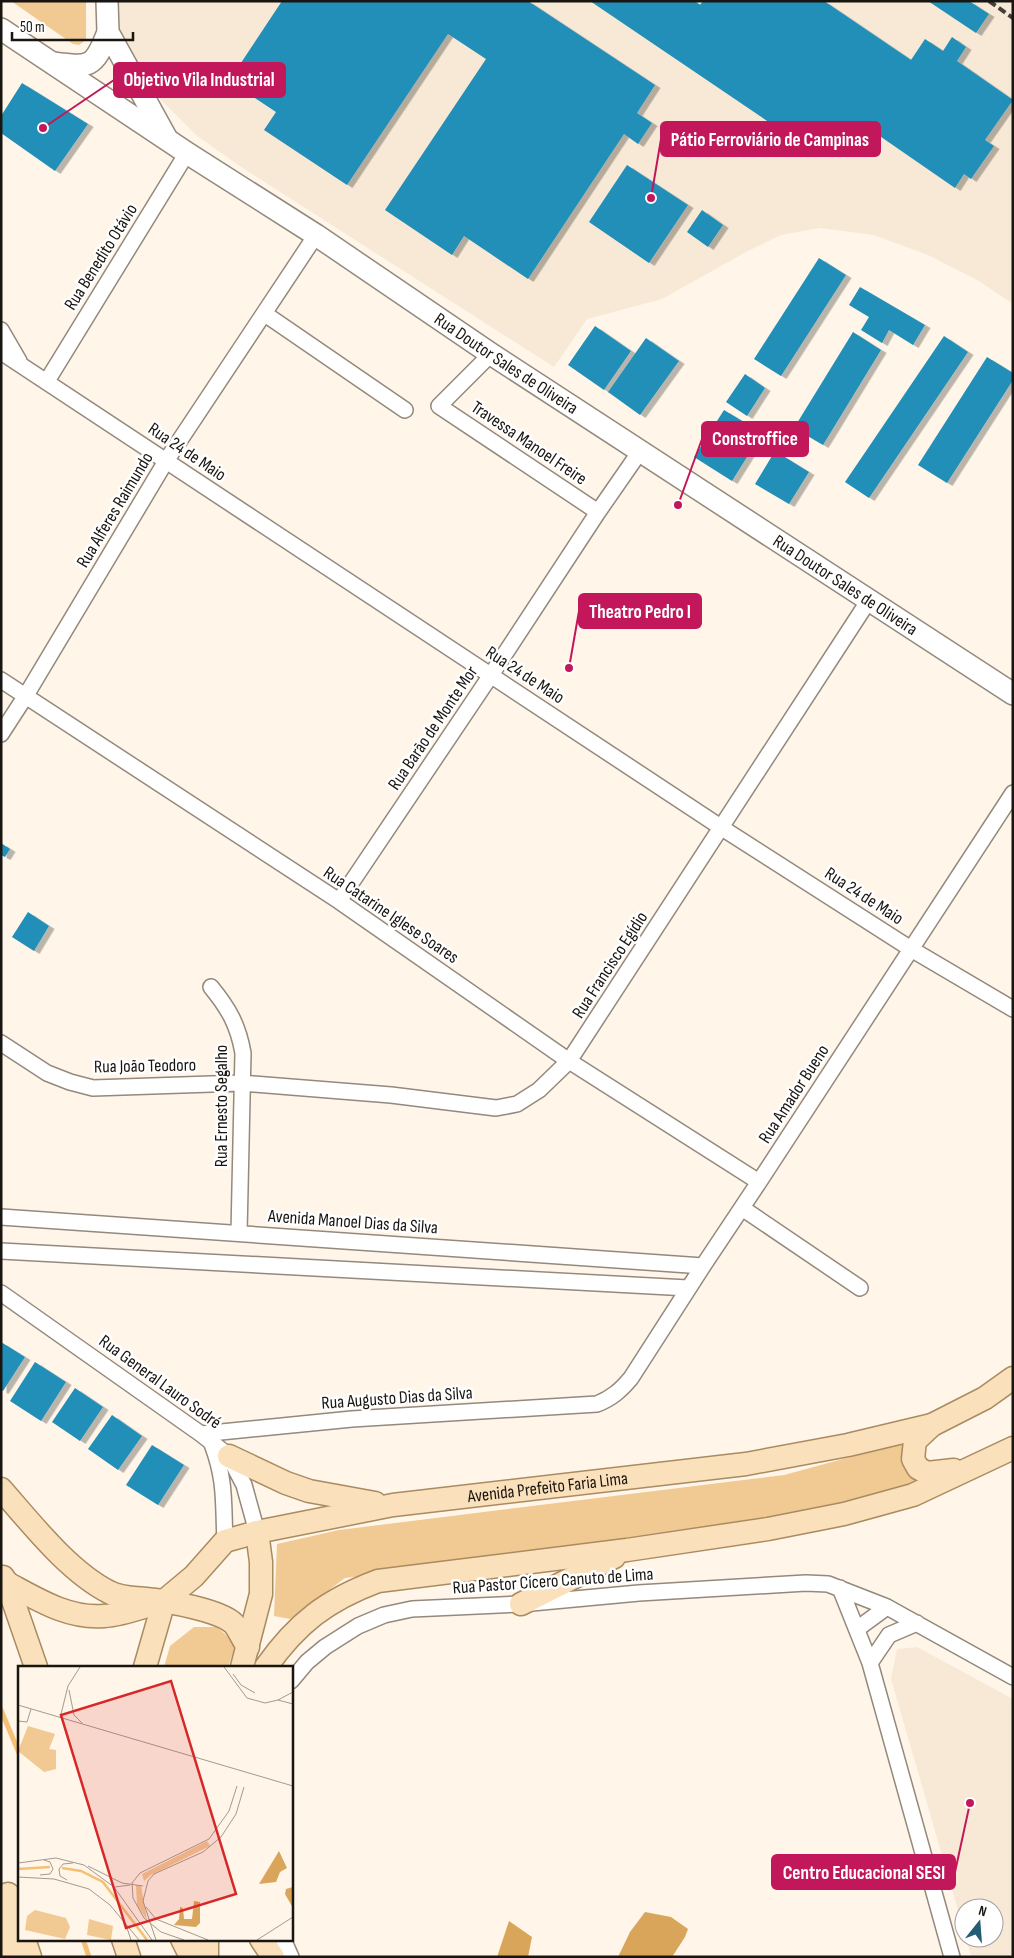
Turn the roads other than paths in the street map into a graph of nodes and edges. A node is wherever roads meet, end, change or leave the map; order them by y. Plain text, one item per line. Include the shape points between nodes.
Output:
1 (107, 1) edge
2 (1, 30) edge
3 (108, 32) junction
4 (52, 63) junction
5 (169, 141) junction
6 (187, 153) junction
7 (316, 235) junction
8 (265, 314) junction
9 (1, 330) edge
10 (1, 352) edge
11 (491, 354) junction
12 (21, 364) junction
13 (47, 381) junction
14 (405, 410) dead end
15 (641, 450) junction
16 (166, 461) junction
17 (598, 512) junction
18 (869, 600) junction
19 (491, 675) junction
20 (1, 680) edge
21 (1013, 694) edge
22 (25, 697) junction
23 (1, 734) edge
24 (1013, 793) edge
25 (722, 828) junction
26 (339, 901) junction
27 (911, 949) junction
28 (211, 987) dead end
29 (1013, 1009) edge
30 (1, 1043) edge
31 (570, 1060) junction
32 (241, 1083) junction
33 (759, 1182) junction
34 (742, 1208) junction
35 (1, 1217) edge
36 (239, 1233) junction
37 (1, 1250) edge
38 (668, 1264) junction
39 (703, 1266) junction
40 (668, 1288) junction
41 (688, 1288) junction
42 (860, 1288) dead end
43 (1, 1293) edge
44 (1013, 1378) edge
45 (597, 1404) joint
46 (932, 1425) junction
47 (206, 1438) junction
48 (1013, 1448) edge
49 (229, 1456) junction
50 (972, 1468) junction
51 (1, 1489) edge
52 (393, 1505) junction
53 (257, 1532) junction
54 (225, 1541) junction
55 (627, 1550) junction
56 (4, 1578) edge
57 (840, 1588) junction
58 (164, 1601) junction
59 (521, 1604) junction
60 (887, 1607) junction
61 (917, 1623) junction
62 (857, 1629) junction
63 (245, 1657) edge
64 (870, 1663) junction
65 (36, 1666) edge
66 (145, 1666) edge
67 (267, 1666) edge
68 (1013, 1677) edge
69 (292, 1680) edge
70 (5, 1886) edge
71 (18, 1922) edge
72 (24, 1940) edge
73 (182, 1940) edge
74 (206, 1940) edge
75 (262, 1940) edge
76 (283, 1940) edge
77 (11, 1957) edge
78 (30, 1957) edge
79 (191, 1957) edge
80 (207, 1957) edge
81 (272, 1957) edge
82 (291, 1957) edge
83 (952, 1957) edge

1 - 3 main road
2 - 4 main road, Rua Doutor Sales de Oliveira
3 - 4 main road via 99,55 88,65
3 - 5 main road
4 - 5 main road, Rua Doutor Sales de Oliveira
5 - 6 main road, Rua Doutor Sales de Oliveira
6 - 7 main road, Rua Doutor Sales de Oliveira
6 - 13 street, Rua Benedito Otávio
7 - 8 street, Rua Alferes Raimundo
7 - 11 main road, Rua Doutor Sales de Oliveira
8 - 14 street
8 - 16 street, Rua Alferes Raimundo
9 - 12 street, Rua 24 de Maio
10 - 12 street, Rua 24 de Maio
11 - 15 main road, Rua Doutor Sales de Oliveira
11 - 17 street, Travessa Manoel Freire via 439,406
12 - 13 street, Rua 24 de Maio
13 - 16 street, Rua 24 de Maio
15 - 17 street, Rua Barão de Monte Mor
15 - 18 main road, Rua Doutor Sales de Oliveira
16 - 19 street, Rua 24 de Maio
16 - 22 street, Rua Alferes Raimundo
17 - 19 street, Rua Barão de Monte Mor
18 - 21 main road, Rua Doutor Sales de Oliveira
18 - 25 street, Rua Francisco Egídio
19 - 25 street, Rua 24 de Maio
19 - 26 street, Rua Barão de Monte Mor
20 - 22 street, Rua Catarine Iglese Soares
22 - 23 street, Rua Alferes Raimundo
22 - 26 street, Rua Catarine Iglese Soares
24 - 27 street, Rua Amador Bueno
25 - 27 street, Rua 24 de Maio
25 - 31 street, Rua Francisco Egídio
26 - 31 street, Rua Catarine Iglese Soares
27 - 29 street, Rua 24 de Maio
27 - 33 street, Rua Amador Bueno
28 - 32 street, Rua Ernesto Segalho via 227,1006 240,1033 243,1053
30 - 32 street, Rua João Teodoro via 47,1073 93,1088
31 - 32 street, Rua Francisco Egídio via 539,1090 517,1104 496,1108 391,1095
31 - 33 street, Rua Catarine Iglese Soares
32 - 36 street, Rua Ernesto Segalho
33 - 34 street, Rua Amador Bueno
34 - 39 street, Rua Amador Bueno
34 - 42 street
35 - 36 street, Avenida Manoel Dias da Silva
36 - 38 street, Avenida Manoel Dias da Silva
37 - 40 street
38 - 39 street, Avenida Manoel Dias da Silva
38 - 40 street
39 - 41 street, Rua Amador Bueno
40 - 41 street
41 - 45 street, Rua Amador Bueno via 631,1378 620,1391
43 - 47 street, Rua General Lauro Sodré
44 - 46 main road, Avenida Prefeito Faria Lima via 985,1398
45 - 47 street, Rua Augusto Dias da Silva via 352,1419
46 - 50 main road via 915,1441 913,1459 918,1468 927,1473
46 - 52 main road, Avenida Prefeito Faria Lima via 746,1464
47 - 49 street, Rua General Lauro Sodré
47 - 54 street via 222,1477
48 - 50 main road
49 - 52 main road via 308,1491
49 - 53 street, Rua General Lauro Sodré via 244,1485
50 - 55 main road via 913,1495 844,1514
51 - 58 main road via 78,1570 109,1592
52 - 53 main road, Avenida Prefeito Faria Lima
53 - 54 main road, Avenida Prefeito Faria Lima
53 - 63 main road via 261,1594
54 - 58 main road via 194,1576
55 - 59 main road
55 - 67 main road via 378,1581 351,1591 313,1615 280,1647
56 - 58 main road via 51,1607 81,1615 121,1613
56 - 65 main road
57 - 59 street, Rua Pastor Cícero Canuto de Lima via 806,1583
57 - 60 street, Rua Pastor Cícero Canuto de Lima
57 - 62 street
58 - 63 main road via 223,1616 234,1624
58 - 66 main road
59 - 69 street, Rua Pastor Cícero Canuto de Lima via 412,1609 384,1614 358,1626 325,1648
60 - 61 street, Rua Pastor Cícero Canuto de Lima
60 - 62 street
61 - 64 street via 889,1635
61 - 68 street, Rua Pastor Cícero Canuto de Lima
62 - 64 street
64 - 83 street
70 - 71 main road
70 - 77 main road
72 - 78 main road
73 - 79 main road
74 - 80 main road
75 - 81 main road
76 - 82 street

